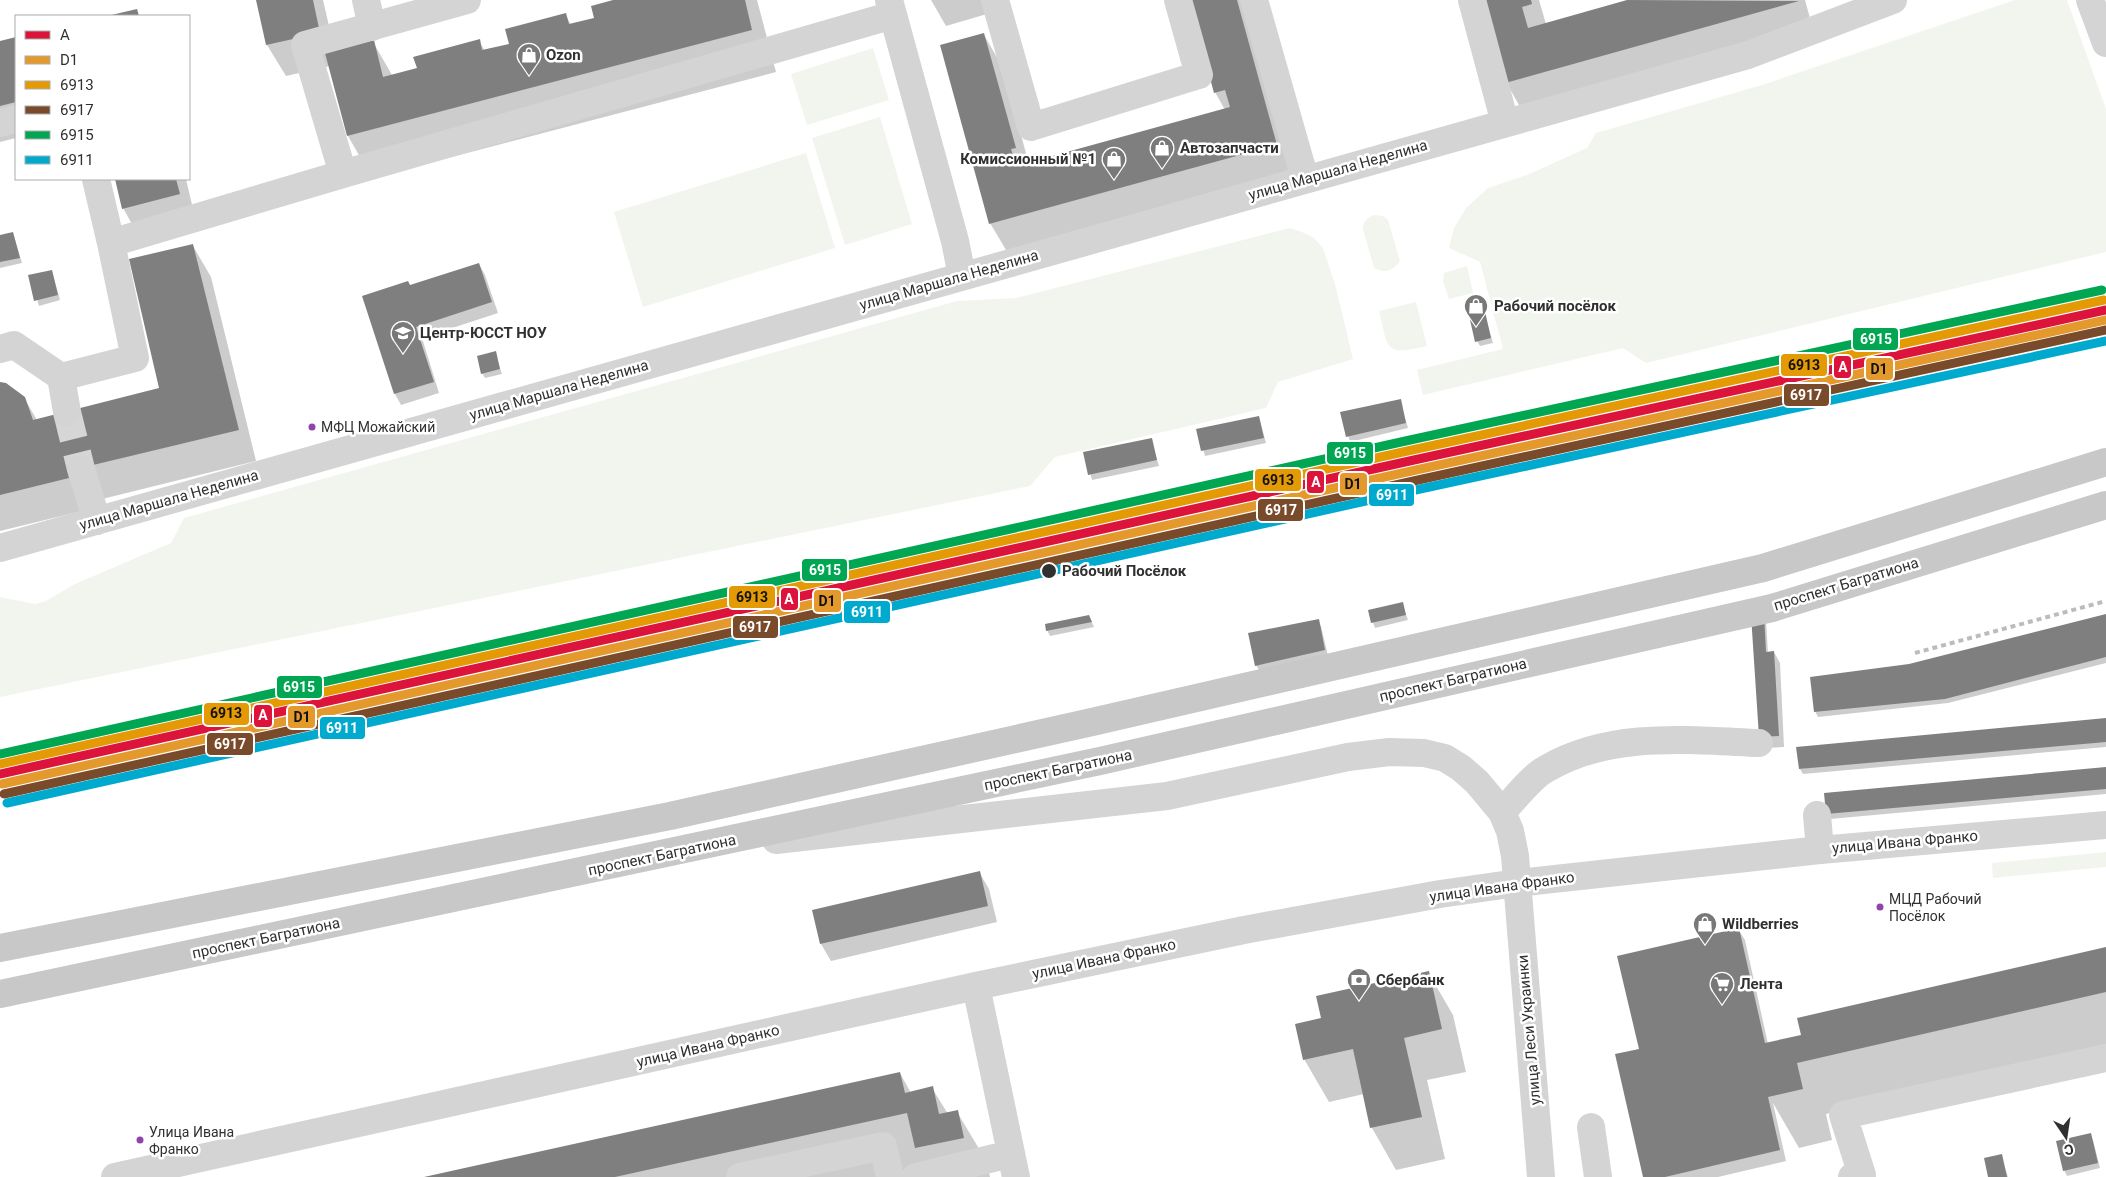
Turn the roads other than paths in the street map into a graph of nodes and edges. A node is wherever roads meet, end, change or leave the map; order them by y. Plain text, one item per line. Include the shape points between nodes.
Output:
1 (366, 0) edge
2 (467, 0) edge
3 (995, 0) edge
4 (1178, 0) edge
5 (1254, 0) edge
6 (1472, 0) edge
7 (1893, 0) edge
8 (2090, 0) edge
9 (891, 8) edge
10 (372, 27) junction
11 (2106, 43) edge
12 (15, 119) edge
13 (0, 123) edge
14 (1505, 123) junction
15 (343, 174) junction
16 (1305, 179) junction
17 (96, 180) edge
18 (111, 243) junction
19 (962, 276) junction
20 (0, 349) edge
21 (61, 377) junction
22 (67, 412) tunnel mouth
23 (2106, 462) edge
24 (81, 469) tunnel mouth
25 (2106, 505) edge
26 (97, 521) junction
27 (0, 548) edge
28 (1759, 736) dead end
29 (1502, 812) junction
30 (1817, 814) dead end
31 (2106, 825) edge
32 (1820, 850) junction
33 (675, 852) junction
34 (1517, 883) junction
35 (0, 948) edge
36 (976, 986) junction
37 (0, 994) edge
38 (2106, 1058) edge
39 (1591, 1127) dead end
40 (1013, 1165) edge
41 (116, 1177) edge
42 (740, 1177) edge
43 (890, 1177) edge
44 (916, 1177) edge
45 (1541, 1177) edge
46 (1598, 1177) edge
47 (1852, 1177) edge

1 - 10 street
2 - 10 street
3 - 4 street via 1031,127 1199,75
5 - 16 street
6 - 14 street
7 - 14 street, улица Маршала Неделина via 1748,55
8 - 11 street
9 - 15 street
9 - 19 street
10 - 15 street via 305,45
12 - 13 street
14 - 16 street, улица Маршала Неделина
15 - 18 street
16 - 19 street, улица Маршала Неделина
17 - 18 street
18 - 21 street via 135,358
19 - 26 street, улица Маршала Неделина
20 - 21 street via 14,345
21 - 22 street
23 - 35 main road via 1763,568 670,816
24 - 26 street
25 - 33 main road, проспект Багратиона via 1772,608 1100,761
26 - 27 street, улица Маршала Неделина
28 - 29 street via 1661,739 1587,751 1544,770
29 - 33 street, улица Леси Украинки via 1477,782 1445,758 1424,753 1388,752 1348,757 1167,796
29 - 34 street, улица Леси Украинки via 1510,831
30 - 32 street
31 - 32 street, улица Ивана Франко
32 - 34 street, улица Ивана Франко
33 - 37 main road, проспект Багратиона
34 - 36 street, улица Ивана Франко via 1244,930
34 - 45 street, улица Леси Украинки
36 - 40 street
36 - 41 street, улица Ивана Франко
38 - 47 street via 1843,1115 1862,1175
39 - 46 street
40 - 44 street
42 - 43 street via 883,1146

